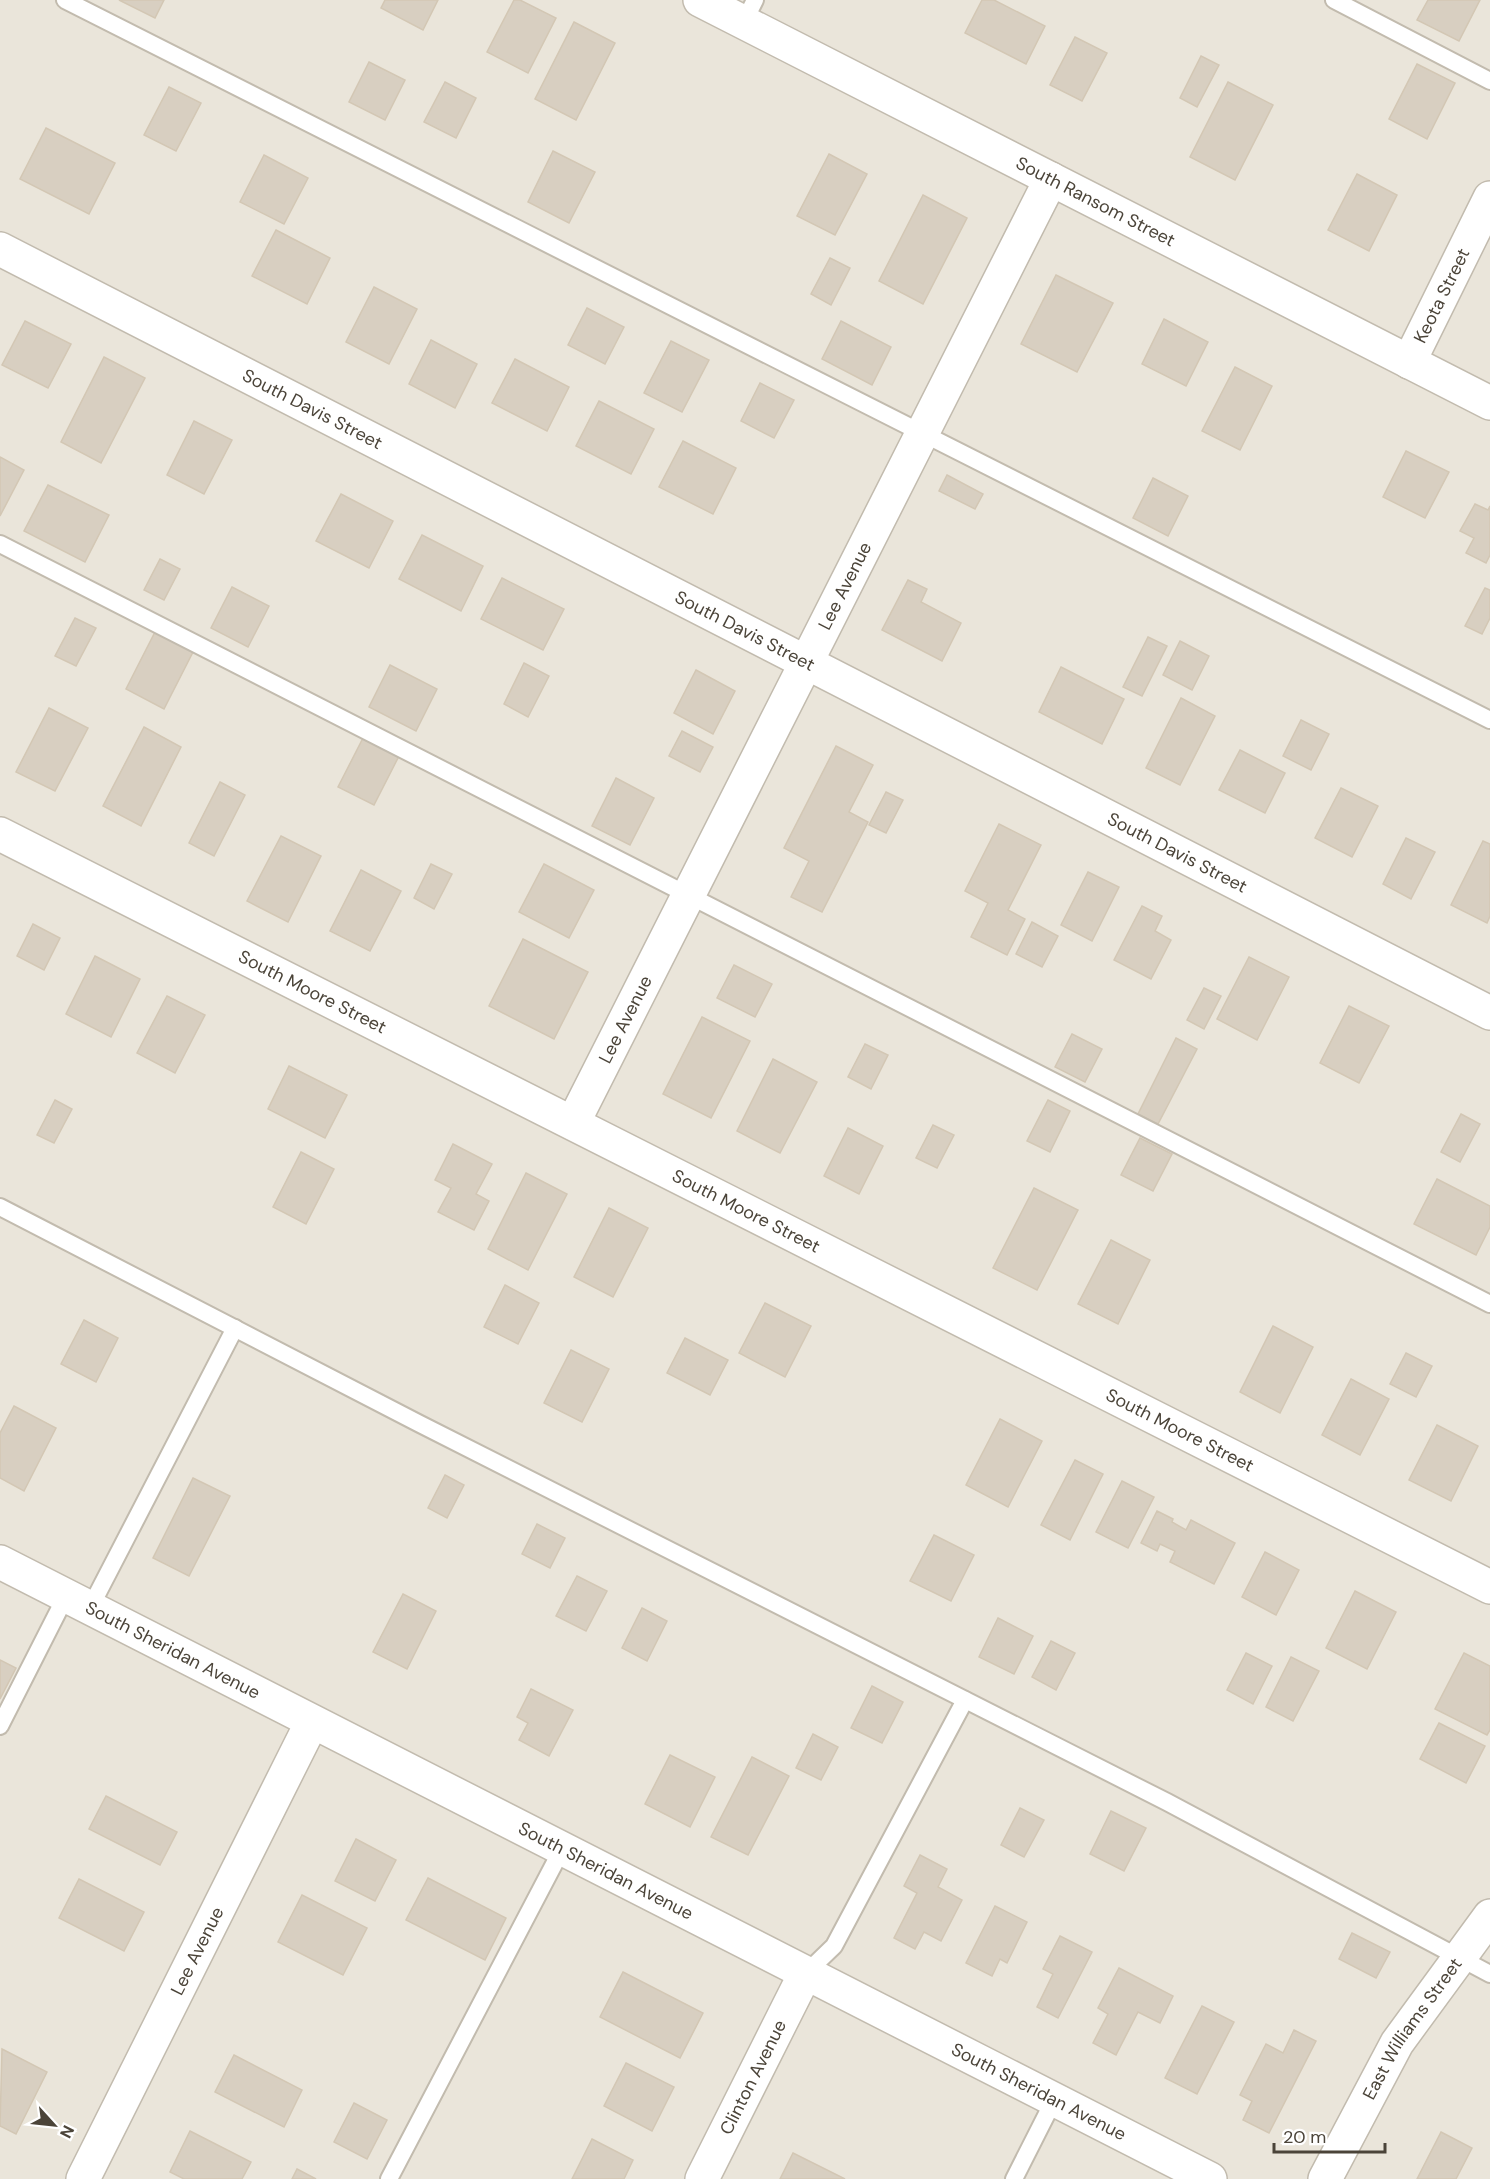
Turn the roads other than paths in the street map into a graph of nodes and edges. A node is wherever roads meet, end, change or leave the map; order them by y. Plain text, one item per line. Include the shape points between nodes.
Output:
1 (65, 0) edge
2 (700, 0) edge
3 (1334, 0) edge
4 (749, 11) edge
5 (1490, 81) edge
6 (1051, 179) junction
7 (1490, 198) edge
8 (0, 249) edge
9 (1409, 362) junction
10 (1490, 403) edge
11 (922, 433) junction
12 (0, 544) edge
13 (806, 662) junction
14 (1490, 720) edge
15 (0, 834) edge
16 (688, 896) junction
17 (1490, 1012) edge
18 (573, 1123) junction
19 (0, 1207) edge
20 (1490, 1304) edge
21 (235, 1328) junction
22 (0, 1562) edge
23 (1490, 1587) edge
24 (78, 1602) junction
25 (965, 1700) junction
26 (312, 1722) junction
27 (0, 1726) edge
28 (562, 1849) junction
29 (1490, 1916) edge
30 (1458, 1958) junction
31 (805, 1974) junction
32 (1490, 1974) edge
33 (1054, 2100) junction
34 (83, 2179) edge
35 (389, 2179) edge
36 (702, 2179) edge
37 (1014, 2179) edge
38 (1210, 2179) edge
39 (1325, 2179) edge

1 - 11 lane
2 - 4 street, South Ransom Street
3 - 5 lane
4 - 6 street, South Ransom Street
6 - 9 street, South Ransom Street
6 - 11 street, Lee Avenue
7 - 9 street, Keota Street
8 - 13 street, South Davis Street
9 - 10 street, South Ransom Street
11 - 13 street, Lee Avenue
11 - 14 lane
12 - 16 lane
13 - 16 street, Lee Avenue
13 - 17 street, South Davis Street
15 - 18 street, South Moore Street
16 - 18 street, Lee Avenue
16 - 20 lane
18 - 23 street, South Moore Street
19 - 21 lane
21 - 24 lane
21 - 25 lane
22 - 24 street, South Sheridan Avenue
24 - 26 street, South Sheridan Avenue
24 - 27 lane
25 - 30 lane via 1167,1802
25 - 31 lane via 834,1946
26 - 28 street, South Sheridan Avenue
26 - 34 street, Lee Avenue
28 - 31 street, South Sheridan Avenue
28 - 35 lane
29 - 30 street, East Williams Street
30 - 32 lane
30 - 39 street, East Williams Street via 1396,2043
31 - 33 street, South Sheridan Avenue
31 - 36 street, Clinton Avenue
33 - 37 lane
33 - 38 street, South Sheridan Avenue

